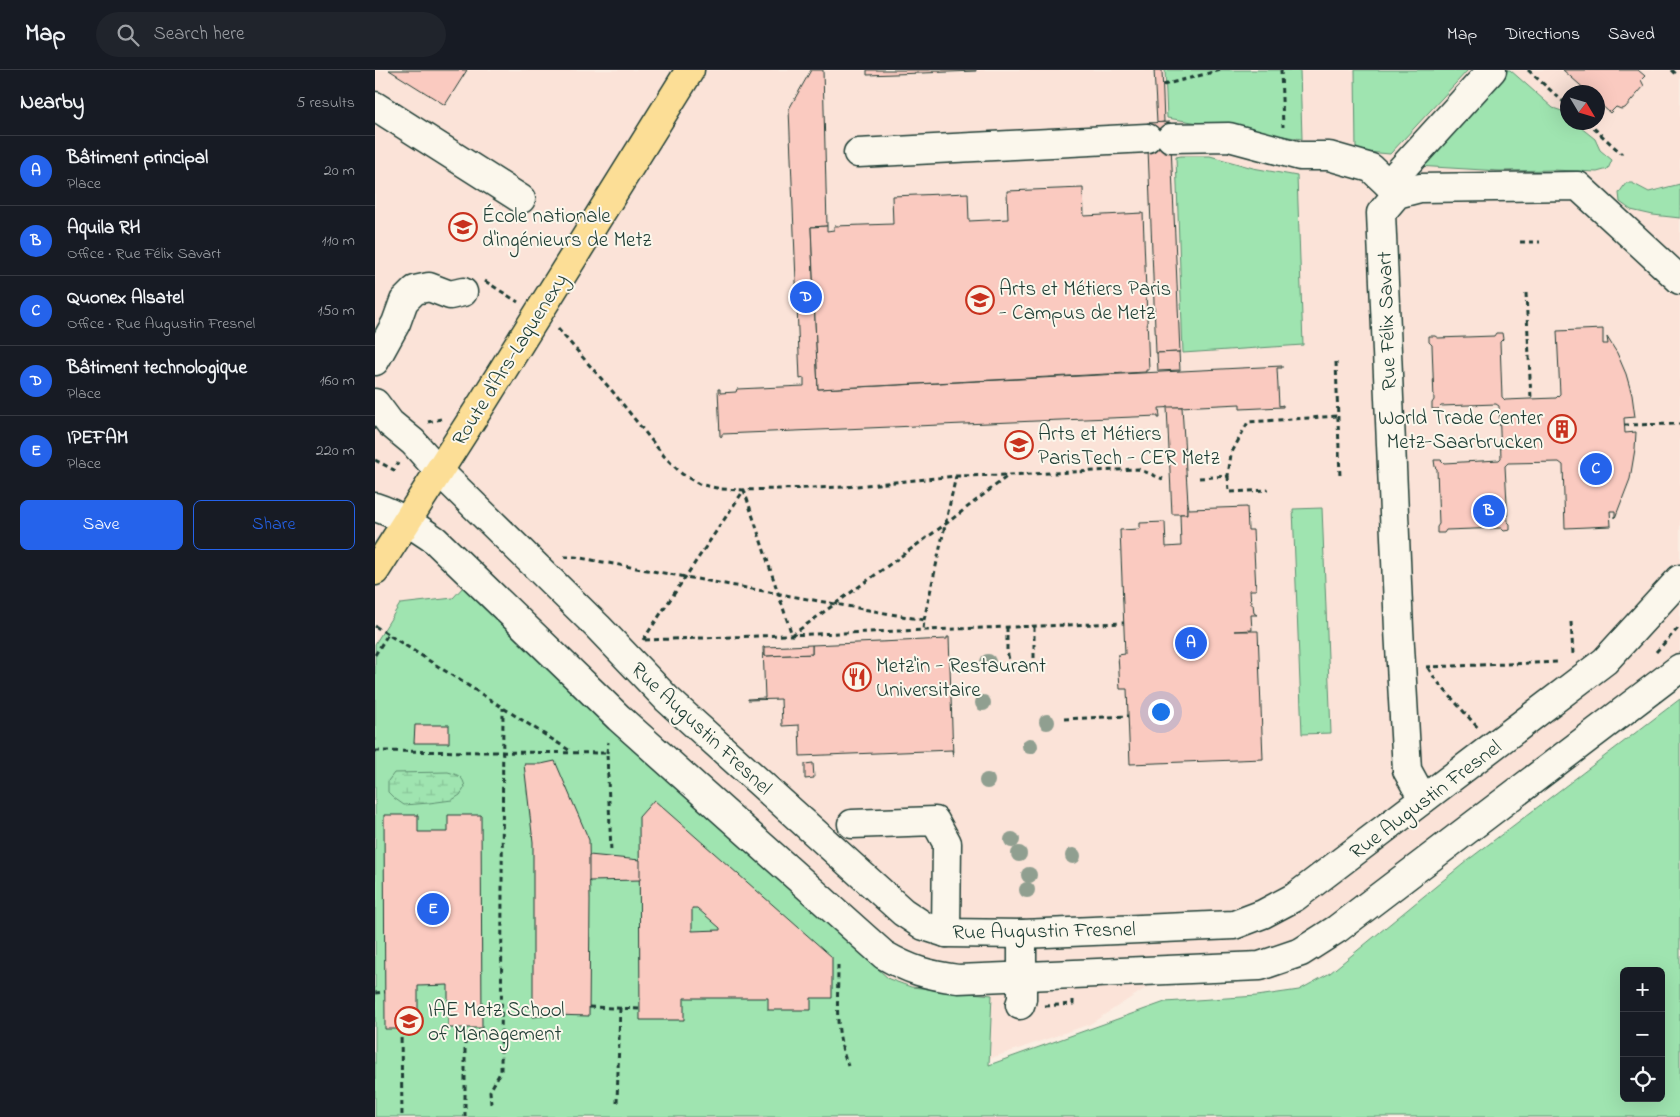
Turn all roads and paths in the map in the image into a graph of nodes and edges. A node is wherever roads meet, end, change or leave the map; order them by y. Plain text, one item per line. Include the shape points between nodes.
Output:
1 (690, 70) edge
2 (1221, 70) edge
3 (1281, 70) edge
4 (1492, 70) edge
5 (1529, 70) edge
6 (1672, 70) edge
7 (1678, 76) dead end
8 (1163, 85) dead end
9 (1560, 99) edge
10 (375, 106) edge
11 (1596, 130) edge
12 (1283, 152) junction
13 (858, 153) dead end
14 (1622, 154) dead end
15 (1393, 189) junction
16 (521, 199) dead end
17 (1520, 242) dead end
18 (1540, 242) dead end
19 (405, 275) dead end
20 (1680, 280) edge
21 (497, 289) dead end
22 (463, 292) dead end
23 (1526, 293) dead end
24 (508, 296) dead end
25 (375, 322) edge
26 (554, 325) dead end
27 (375, 361) edge
28 (1336, 362) dead end
29 (1531, 399) dead end
30 (375, 403) edge
31 (1338, 416) junction
32 (1680, 424) edge
33 (1624, 425) dead end
34 (439, 471) junction
35 (1009, 475) junction
36 (956, 476) junction
37 (1228, 476) junction
38 (1199, 478) dead end
39 (1340, 478) dead end
40 (1163, 479) dead end
41 (744, 490) junction
42 (1268, 490) dead end
43 (375, 507) edge
44 (407, 521) junction
45 (947, 523) junction
46 (564, 557) dead end
47 (375, 571) edge
48 (685, 576) junction
49 (1680, 580) edge
50 (779, 594) junction
51 (835, 604) junction
52 (924, 620) junction
53 (1571, 622) dead end
54 (1124, 623) dead end
55 (375, 626) edge
56 (1034, 626) junction
57 (1007, 627) junction
58 (923, 630) junction
59 (388, 634) junction
60 (793, 635) junction
61 (375, 655) edge
62 (1010, 664) dead end
63 (1034, 664) dead end
64 (1401, 666) junction
65 (1428, 667) junction
66 (1680, 668) edge
67 (1578, 669) junction
68 (503, 708) junction
69 (1128, 716) dead end
70 (1064, 719) dead end
71 (609, 740) dead end
72 (1494, 746) junction
73 (375, 751) edge
74 (503, 752) junction
75 (573, 752) junction
76 (607, 753) junction
77 (1423, 799) junction
78 (852, 824) dead end
79 (611, 852) dead end
80 (946, 933) junction
81 (1021, 934) junction
82 (838, 965) dead end
83 (1022, 977) junction
84 (385, 992) dead end
85 (375, 993) edge
86 (1020, 1005) dead end
87 (589, 1008) dead end
88 (620, 1008) junction
89 (640, 1009) dead end
90 (465, 1028) dead end
91 (401, 1029) dead end
92 (848, 1066) dead end
93 (617, 1103) dead end
94 (491, 1104) dead end
95 (402, 1117) edge
96 (465, 1117) edge

1 - 34 main road, Route d'Ars-Laquenexy
2 - 8 path
3 - 12 path
4 - 15 street, Rue Félix Savart
5 - 9 path
6 - 7 path
10 - 16 street
11 - 14 path
12 - 13 street via 1229,137
12 - 15 street via 1329,156 1371,168
15 - 20 street via 1578,186
15 - 64 street, Rue Félix Savart via 1381,213
17 - 18 path
19 - 25 street
21 - 24 path
22 - 27 street via 450,295 429,287 415,290 405,301
23 - 29 path
26 - 41 path via 682,474 699,484
28 - 31 path
30 - 34 street, Rue Augustin Fresnel via 390,423 413,442
31 - 37 path via 1248,422 1231,454
31 - 39 path
32 - 33 path
34 - 44 main road, Route d'Ars-Laquenexy
34 - 80 street, Rue Augustin Fresnel via 667,700 903,912 924,926
35 - 36 path
35 - 40 path via 1138,469
35 - 45 path
36 - 41 path via 846,487
36 - 45 path
37 - 38 path
37 - 42 path via 1229,492
41 - 48 path
41 - 50 path
43 - 44 street
44 - 47 main road, Route d'Ars-Laquenexy
44 - 83 street via 435,540 619,718 883,955 906,968 931,975 957,979
45 - 51 path
45 - 52 path
46 - 48 path
48 - 50 path
48 - 60 path via 642,640
49 - 67 street, Rue Augustin Fresnel via 1605,661
50 - 51 path
50 - 60 path
51 - 52 path
51 - 60 path
52 - 58 path
53 - 67 path
54 - 56 path
55 - 59 path
56 - 57 path
56 - 63 path
57 - 58 path
57 - 62 path
58 - 60 path
59 - 61 path
59 - 68 path
64 - 65 path
64 - 77 street, Rue Félix Savart via 1407,770
65 - 67 path
65 - 72 path
66 - 83 street via 1337,929 1301,952 1260,966
67 - 72 street, Rue Augustin Fresnel
68 - 74 path
68 - 75 path
69 - 70 path
71 - 76 path
72 - 77 street, Rue Augustin Fresnel
73 - 74 path
74 - 75 path
74 - 94 path via 501,1071 490,1091
75 - 76 path
76 - 79 path
77 - 81 street, Rue Augustin Fresnel via 1295,897 1234,925
78 - 80 street via 935,821 947,843
80 - 81 street, Rue Augustin Fresnel
81 - 83 street
82 - 92 path via 837,1024
83 - 86 street
84 - 85 path
87 - 88 path
88 - 89 path
88 - 93 path
90 - 96 path
91 - 95 path

